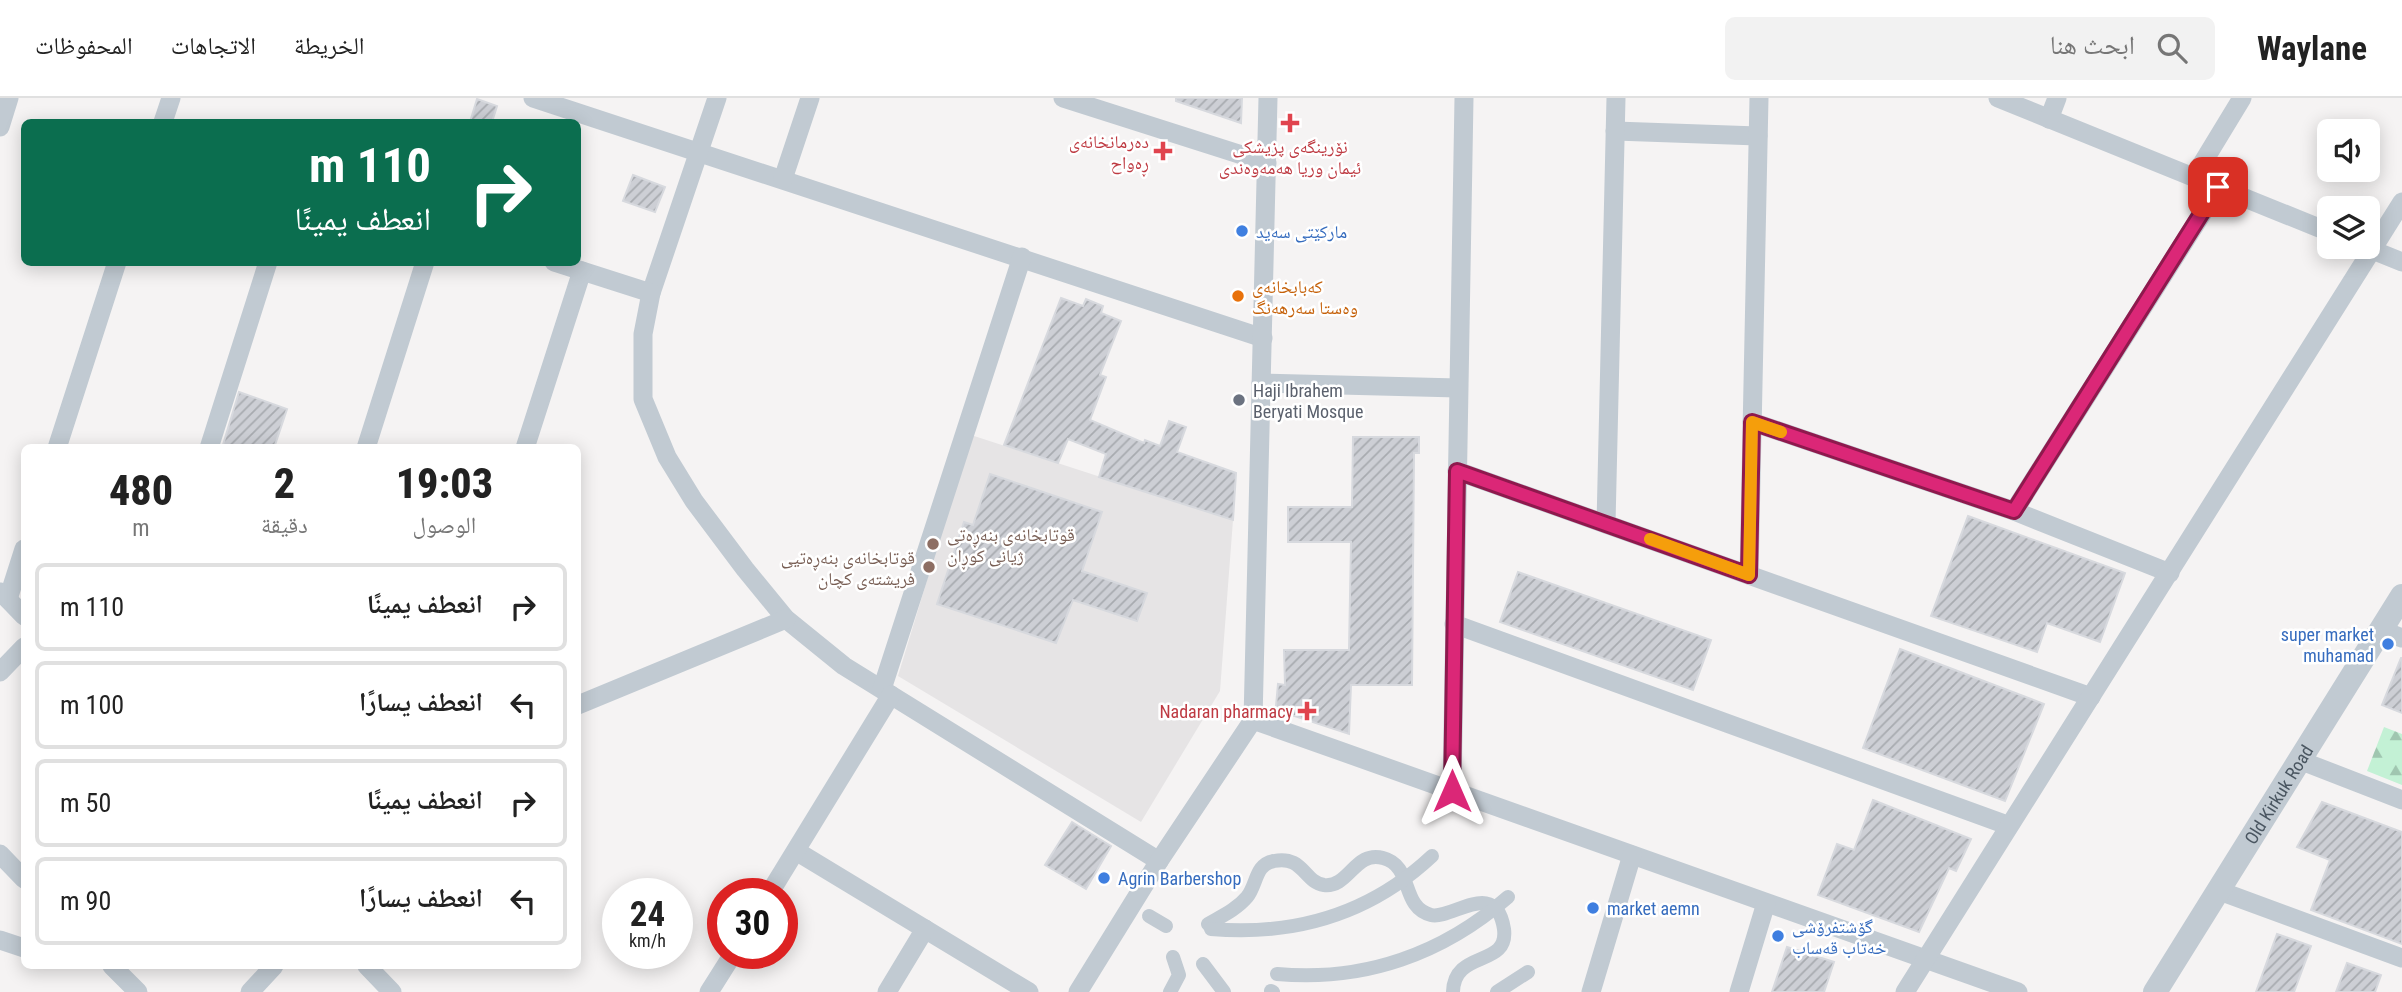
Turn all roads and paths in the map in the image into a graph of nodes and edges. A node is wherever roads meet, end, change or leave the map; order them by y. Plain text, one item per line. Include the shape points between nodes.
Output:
1 (9, 98) edge
2 (171, 98) edge
3 (533, 98) edge
4 (717, 98) edge
5 (810, 98) edge
6 (1063, 98) edge
7 (1268, 98) edge
8 (1464, 98) edge
9 (1616, 98) edge
10 (1759, 98) edge
11 (1998, 98) edge
12 (2057, 98) edge
13 (2242, 98) edge
14 (1108, 105) edge
15 (164, 119) edge
16 (2049, 119) junction
17 (0, 127) edge
18 (1615, 131) junction
19 (1758, 136) junction
20 (699, 153) junction
21 (1267, 163) junction
22 (2194, 177) junction
23 (783, 179) junction
24 (2218, 187) junction
25 (2402, 202) edge
26 (2317, 227) edge
27 (2380, 232) edge
28 (2380, 253) edge
29 (1021, 257) junction
30 (2361, 259) edge
31 (2402, 262) edge
32 (116, 266) edge
33 (267, 266) edge
34 (424, 266) edge
35 (566, 266) edge
36 (582, 271) junction
37 (651, 293) junction
38 (1263, 338) junction
39 (1261, 383) junction
40 (1458, 388) junction
41 (1752, 422) junction
42 (58, 444) edge
43 (210, 444) edge
44 (367, 444) edge
45 (526, 444) edge
46 (1457, 471) junction
47 (2014, 511) junction
48 (1606, 524) junction
49 (21, 556) edge
50 (2170, 573) junction
51 (1749, 575) junction
52 (4, 595) edge
53 (2402, 596) edge
54 (21, 613) edge
55 (786, 619) junction
56 (1454, 624) junction
57 (2391, 634) edge
58 (21, 650) edge
59 (0, 672) edge
60 (886, 692) junction
61 (2091, 697) junction
62 (581, 704) edge
63 (1253, 720) junction
64 (2300, 760) junction
65 (1452, 791) junction
66 (2402, 800) edge
67 (2007, 825) junction
68 (796, 850) junction
69 (0, 854) edge
70 (1632, 855) junction
71 (1432, 856) dead end
72 (1159, 861) junction
73 (21, 875) edge
74 (779, 878) edge
75 (1405, 878) junction
76 (2217, 890) junction
77 (1508, 897) dead end
78 (1766, 903) junction
79 (1494, 910) junction
80 (1149, 916) dead end
81 (1166, 926) dead end
82 (925, 929) junction
83 (0, 940) edge
84 (21, 947) edge
85 (1173, 957) dead end
86 (1923, 958) junction
87 (2402, 958) edge
88 (1203, 964) dead end
89 (115, 969) edge
90 (271, 969) edge
91 (370, 969) edge
92 (724, 969) edge
93 (1528, 972) dead end
94 (1277, 974) dead end
95 (138, 992) edge
96 (250, 992) edge
97 (392, 992) edge
98 (709, 992) edge
99 (887, 992) edge
100 (1029, 992) edge
101 (1078, 992) edge
102 (1170, 992) edge
103 (1224, 992) edge
104 (1453, 992) edge
105 (1497, 992) edge
106 (1591, 992) edge
107 (1740, 992) edge
108 (1905, 992) edge
109 (2018, 992) edge
110 (2155, 992) edge

1 - 17 street
2 - 15 street
3 - 20 street
4 - 20 street
5 - 23 street
6 - 14 street
7 - 21 street
8 - 40 street
9 - 18 street
10 - 19 street
11 - 16 street
12 - 16 street
13 - 22 street
14 - 21 street
16 - 22 street
18 - 19 street
18 - 48 street
19 - 41 street
20 - 23 street
20 - 37 street
21 - 38 street
22 - 24 street
23 - 29 street
24 - 26 street
24 - 47 street
25 - 27 street
28 - 31 street
29 - 38 street
29 - 60 street
30 - 50 street
32 - 42 street
33 - 43 street
34 - 44 street
35 - 36 street
36 - 37 street
36 - 45 street
37 - 55 street via 642,334 641,369 643,399 653,428 694,501
38 - 39 street
39 - 40 street
39 - 63 street
40 - 46 street
41 - 47 street
41 - 51 street
46 - 48 street
46 - 56 street
47 - 50 street
48 - 51 street
49 - 52 street
50 - 61 street
51 - 61 street
52 - 54 street
53 - 57 street, Old Kirkuk Road
55 - 60 street via 844,666
55 - 62 street
56 - 65 street
56 - 67 street
57 - 64 street, Old Kirkuk Road
58 - 59 street
60 - 68 street
60 - 72 street
61 - 67 street
63 - 65 street
63 - 72 street
64 - 66 street
64 - 76 street, Old Kirkuk Road
65 - 70 street
67 - 86 street
68 - 74 street
68 - 82 street
69 - 73 street
70 - 78 street
70 - 106 street
71 - 75 street
72 - 101 street
75 - 75 street via 1395,864 1376,856 1360,861 1338,881 1322,885 1295,863 1275,860 1259,870 1240,903 1209,926 1251,931 1307,924 1365,905
75 - 79 street via 1416,907 1434,916 1468,903
76 - 87 street
76 - 110 street, Old Kirkuk Road
77 - 79 street
78 - 86 street
78 - 107 street
79 - 94 street via 1432,949 1385,966 1326,975
79 - 104 street via 1502,920 1502,941 1487,958 1462,967 1455,975
80 - 81 street
82 - 99 street
82 - 100 street
83 - 84 street
85 - 102 street via 1179,975
86 - 108 street
86 - 109 street
88 - 103 street
89 - 95 street
90 - 96 street
91 - 97 street
92 - 98 street
93 - 105 street

